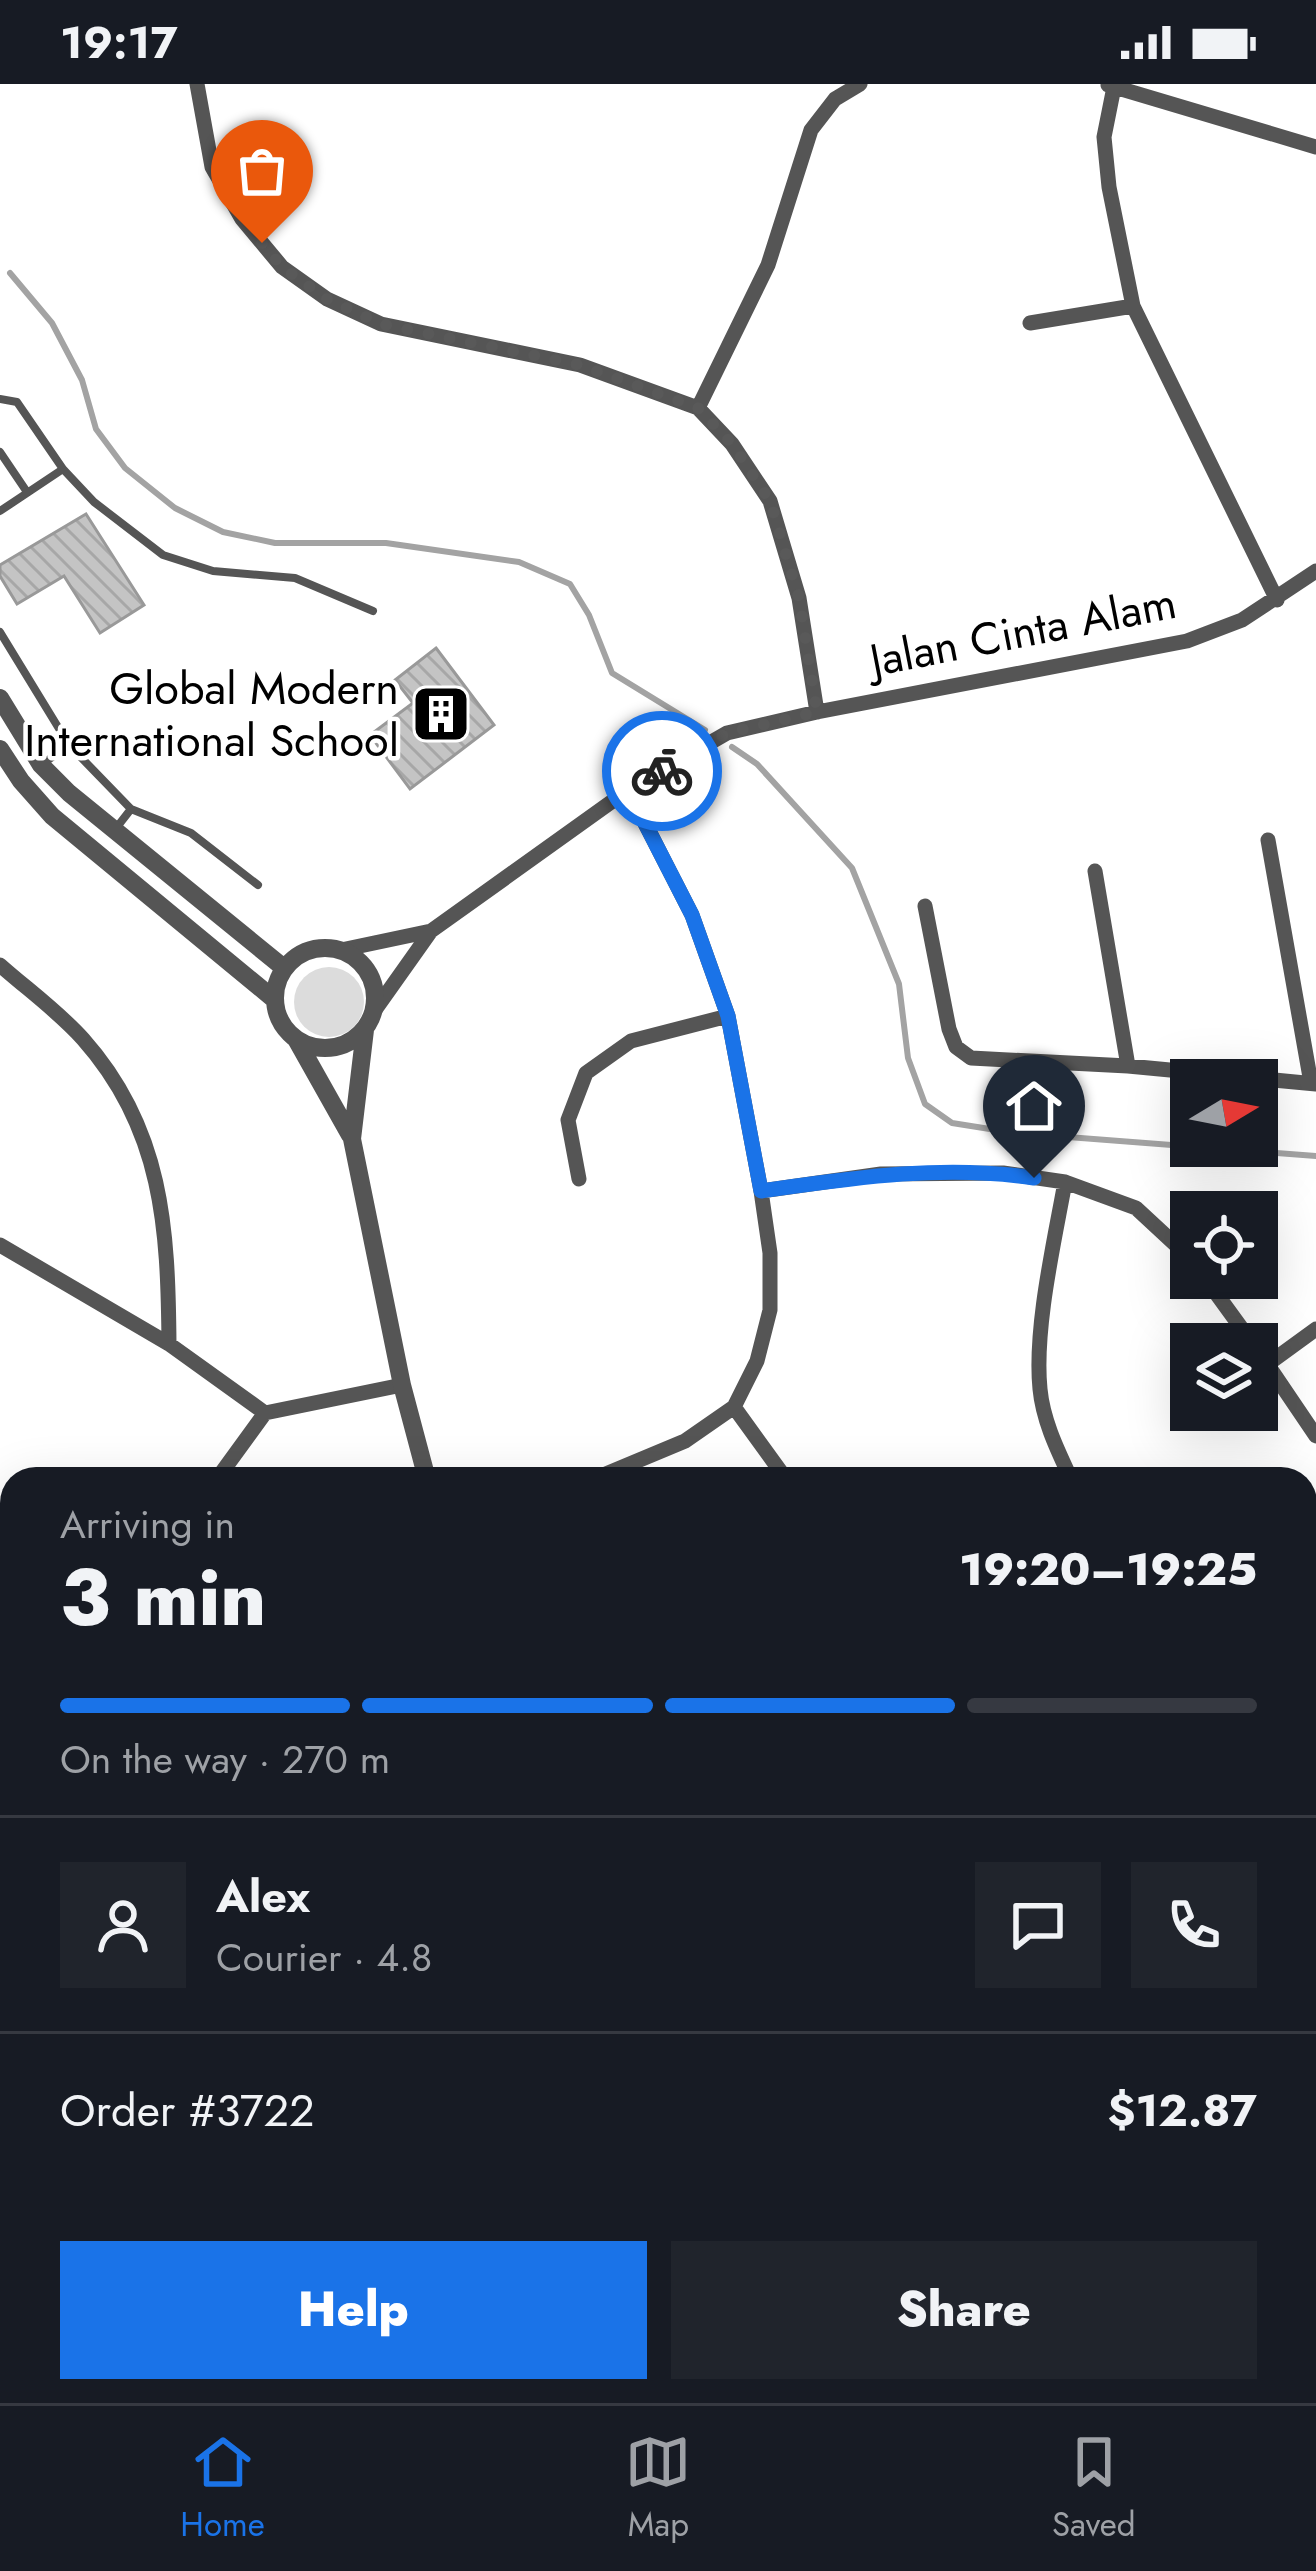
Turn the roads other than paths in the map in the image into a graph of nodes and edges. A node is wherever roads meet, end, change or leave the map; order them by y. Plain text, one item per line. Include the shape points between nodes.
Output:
1 (197, 84) edge
2 (860, 84) edge
3 (1110, 86) edge
4 (1316, 147) edge
5 (1133, 305) junction
6 (1030, 323) dead end
7 (0, 399) edge
8 (698, 408) junction
9 (0, 452) edge
10 (63, 469) junction
11 (27, 492) junction
12 (0, 511) edge
13 (1316, 571) edge
14 (1277, 600) junction
15 (374, 611) dead end
16 (0, 632) edge
17 (0, 698) edge
18 (817, 712) junction
19 (68, 745) junction
20 (0, 749) edge
21 (41, 765) junction
22 (628, 790) junction
23 (131, 808) junction
24 (112, 832) junction
25 (1268, 841) dead end
26 (1095, 871) dead end
27 (258, 885) dead end
28 (925, 907) dead end
29 (431, 932) junction
30 (341, 950) junction
31 (0, 965) edge
32 (284, 968) junction
33 (275, 1000) junction
34 (375, 1010) junction
35 (728, 1016) junction
36 (365, 1030) junction
37 (296, 1039) junction
38 (1128, 1066) junction
39 (1314, 1083) edge
40 (352, 1139) junction
41 (579, 1179) dead end
42 (1065, 1182) junction
43 (761, 1191) junction
44 (1170, 1240) edge
45 (0, 1245) edge
46 (1316, 1329) edge
47 (169, 1344) junction
48 (1278, 1357) edge
49 (1278, 1379) edge
50 (402, 1385) junction
51 (734, 1407) junction
52 (265, 1413) junction
53 (1316, 1436) edge
54 (226, 1467) edge
55 (424, 1467) edge
56 (623, 1467) edge
57 (777, 1467) edge
58 (1066, 1467) edge

1 - 8 street via 212,167 242,219 282,267 327,299 381,324 580,365
2 - 8 street via 835,99 811,130 768,265
3 - 4 street
3 - 5 street via 1108,187
5 - 6 street
5 - 14 street
7 - 10 lane via 17,402
8 - 18 street via 770,501 799,598
9 - 11 lane
10 - 11 lane
10 - 15 lane via 163,554 213,571 295,578
11 - 12 lane
13 - 14 street, Jalan Cinta Alam
14 - 18 street, Jalan Cinta Alam via 1187,640
16 - 19 lane
17 - 21 street
18 - 22 street, Jalan Cinta Alam via 727,733
19 - 21 lane
19 - 23 lane
20 - 33 street via 52,816
21 - 24 street
22 - 29 street, Jalan Cinta Alam
22 - 35 street via 692,915
23 - 24 lane
23 - 27 lane via 191,833
24 - 32 street
25 - 39 street
26 - 38 street
28 - 38 street via 956,1047 971,1058
29 - 30 street, Jalan Cinta Alam
29 - 34 street, Jalan Cinta Alam
30 - 32 street via 310,950
30 - 34 street via 367,969
31 - 47 street via 81,1036 123,1089 150,1151 160,1204
32 - 33 street
33 - 37 street
34 - 36 street
35 - 41 street via 631,1041 586,1073 568,1120
35 - 43 street
36 - 37 street via 332,1048
36 - 40 street
37 - 40 street
38 - 39 street
40 - 50 street
42 - 43 street via 1003,1173 881,1174
42 - 44 street via 1136,1208
42 - 58 street via 1040,1391
43 - 51 street via 770,1310
45 - 47 street
46 - 48 street
47 - 52 street
49 - 53 street
50 - 52 street
50 - 55 street
51 - 56 street via 685,1441
51 - 57 street
52 - 54 street

